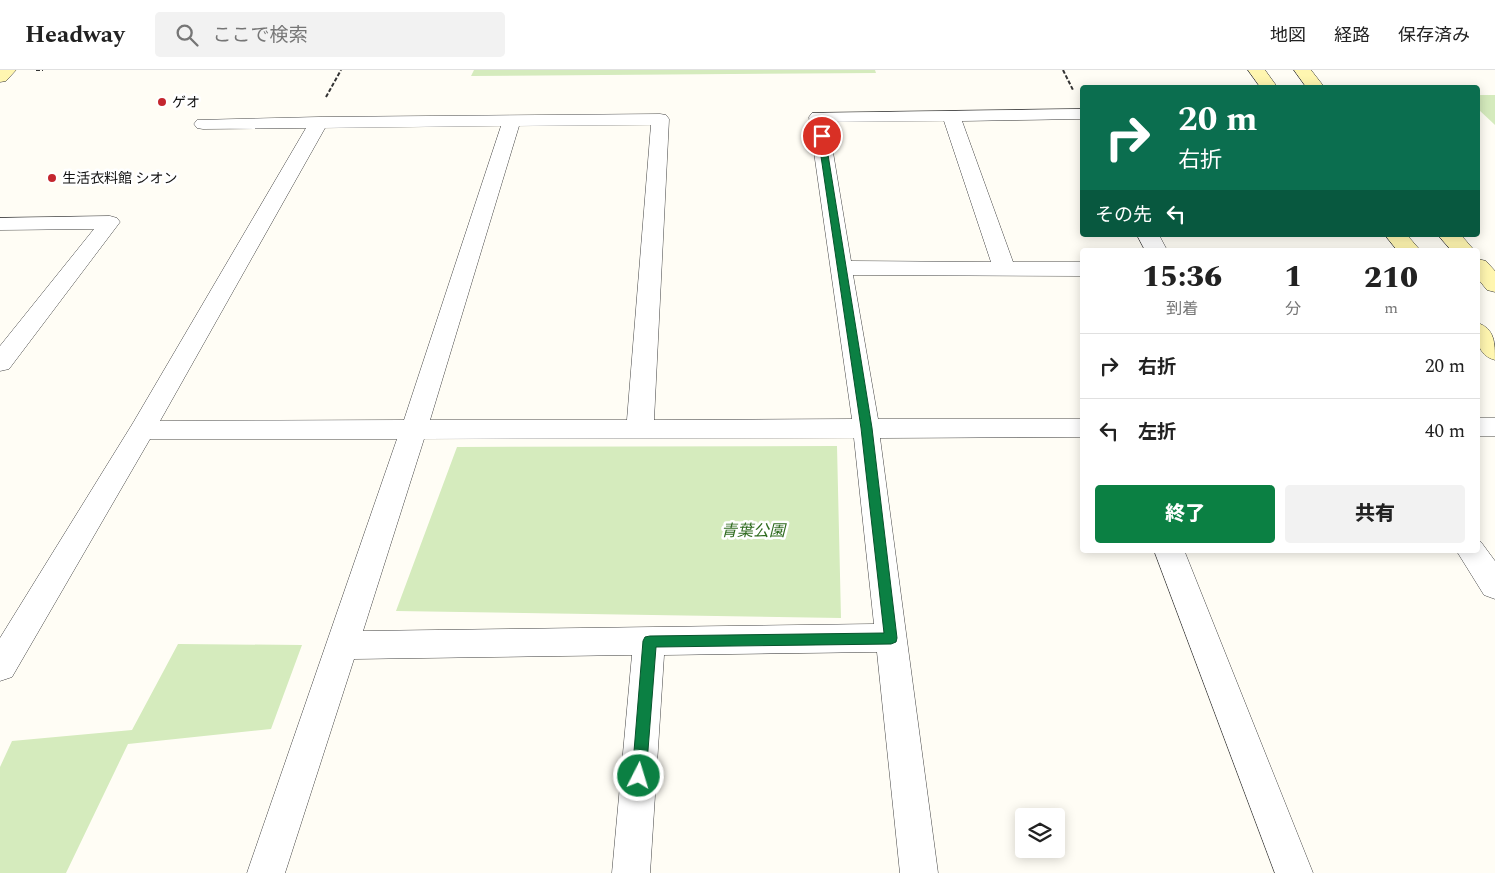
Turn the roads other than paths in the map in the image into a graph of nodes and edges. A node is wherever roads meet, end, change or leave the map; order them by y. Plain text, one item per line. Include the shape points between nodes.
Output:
1 (8, 70) edge
2 (1256, 70) edge
3 (1302, 70) edge
4 (0, 77) edge
5 (1268, 85) edge
6 (1314, 85) edge
7 (1080, 114) edge
8 (951, 116) junction
9 (512, 120) junction
10 (319, 122) junction
11 (204, 124) dead end
12 (0, 224) edge
13 (1398, 237) edge
14 (1451, 237) edge
15 (1406, 248) edge
16 (1461, 248) edge
17 (843, 268) junction
18 (1004, 268) junction
19 (1080, 269) edge
20 (1480, 270) edge
21 (1495, 286) edge
22 (1480, 333) edge
23 (1495, 352) edge
24 (0, 363) edge
25 (1480, 427) edge
26 (1495, 427) edge
27 (640, 428) junction
28 (866, 428) junction
29 (1080, 428) edge
30 (414, 429) junction
31 (142, 430) junction
32 (1170, 553) edge
33 (1473, 553) edge
34 (1495, 586) edge
35 (891, 638) junction
36 (650, 641) junction
37 (342, 645) junction
38 (0, 667) edge
39 (266, 873) edge
40 (631, 873) edge
41 (919, 873) edge
42 (1294, 873) edge

1 - 4 street
2 - 5 street
3 - 6 street
7 - 8 street
8 - 17 street via 818,117
8 - 18 street
9 - 10 street
9 - 27 street via 660,119
9 - 30 street
10 - 11 street
10 - 31 street
12 - 24 street via 110,222
13 - 15 street
14 - 16 street
17 - 18 street
17 - 28 street
18 - 19 street
20 - 21 street
22 - 23 street
25 - 26 street
27 - 28 street
27 - 30 street
28 - 29 street
28 - 35 street
30 - 31 street
30 - 37 street
31 - 38 street
32 - 42 street
33 - 34 street
35 - 36 street
35 - 41 street
36 - 37 street
36 - 40 street
37 - 39 street

